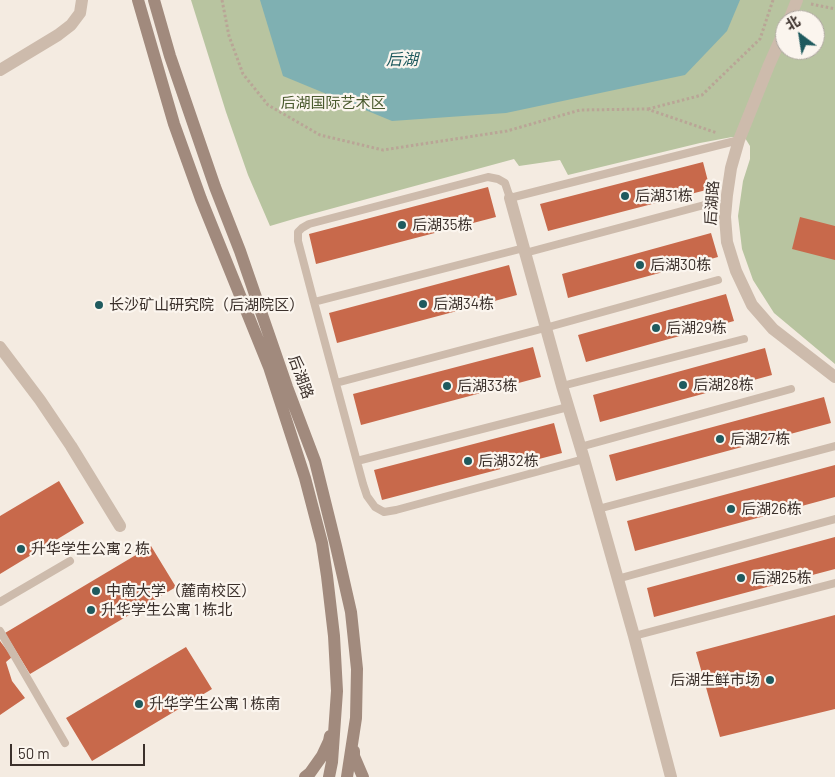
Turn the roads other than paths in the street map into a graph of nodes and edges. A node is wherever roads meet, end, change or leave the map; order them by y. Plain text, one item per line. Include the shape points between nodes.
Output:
1 (82, 0) edge
2 (138, 0) edge
3 (154, 0) edge
4 (775, 52) edge
5 (0, 70) edge
6 (739, 140) junction
7 (510, 198) junction
8 (708, 204) dead end
9 (524, 250) junction
10 (718, 280) dead end
11 (314, 302) junction
12 (545, 328) junction
13 (744, 339) dead end
14 (0, 347) edge
15 (835, 377) edge
16 (336, 383) junction
17 (562, 386) junction
18 (791, 389) dead end
19 (568, 406) junction
20 (835, 446) edge
21 (580, 447) junction
22 (584, 459) junction
23 (357, 461) junction
24 (598, 509) junction
25 (835, 519) edge
26 (120, 526) dead end
27 (70, 561) dead end
28 (617, 579) junction
29 (835, 583) edge
30 (0, 602) edge
31 (0, 631) edge
32 (634, 636) junction
33 (335, 714) junction
34 (354, 735) junction
35 (65, 743) dead end
36 (305, 777) edge
37 (329, 777) edge
38 (347, 777) edge
39 (363, 777) edge
40 (672, 777) edge

1 - 5 street via 80,13 71,25
2 - 33 main road, 后湖路 via 174,124 269,367 305,478 327,576 334,636
3 - 34 main road, 后湖路 via 215,187 315,461 351,612 357,669
4 - 6 street, 后湖路
6 - 7 lane
6 - 15 street, 后湖路 via 731,168 725,217 726,242 736,271 752,305 773,329
7 - 9 street
7 - 11 lane via 505,184 488,177 309,224 298,232 298,241
8 - 9 lane
9 - 11 lane
9 - 12 street
10 - 12 lane
11 - 16 lane
12 - 16 lane
12 - 17 street
13 - 17 lane
14 - 26 street via 71,446
16 - 23 lane
17 - 19 street
18 - 21 lane
19 - 21 street
19 - 23 lane
20 - 24 lane
21 - 22 street
22 - 23 lane via 384,512 375,507 367,496
22 - 24 street
24 - 28 street
25 - 28 lane
27 - 30 lane
28 - 32 street
29 - 32 lane
31 - 35 lane
32 - 40 street
33 - 36 main road via 322,756
33 - 37 main road, 后湖路
34 - 38 main road, 后湖路
34 - 39 main road via 354,756

